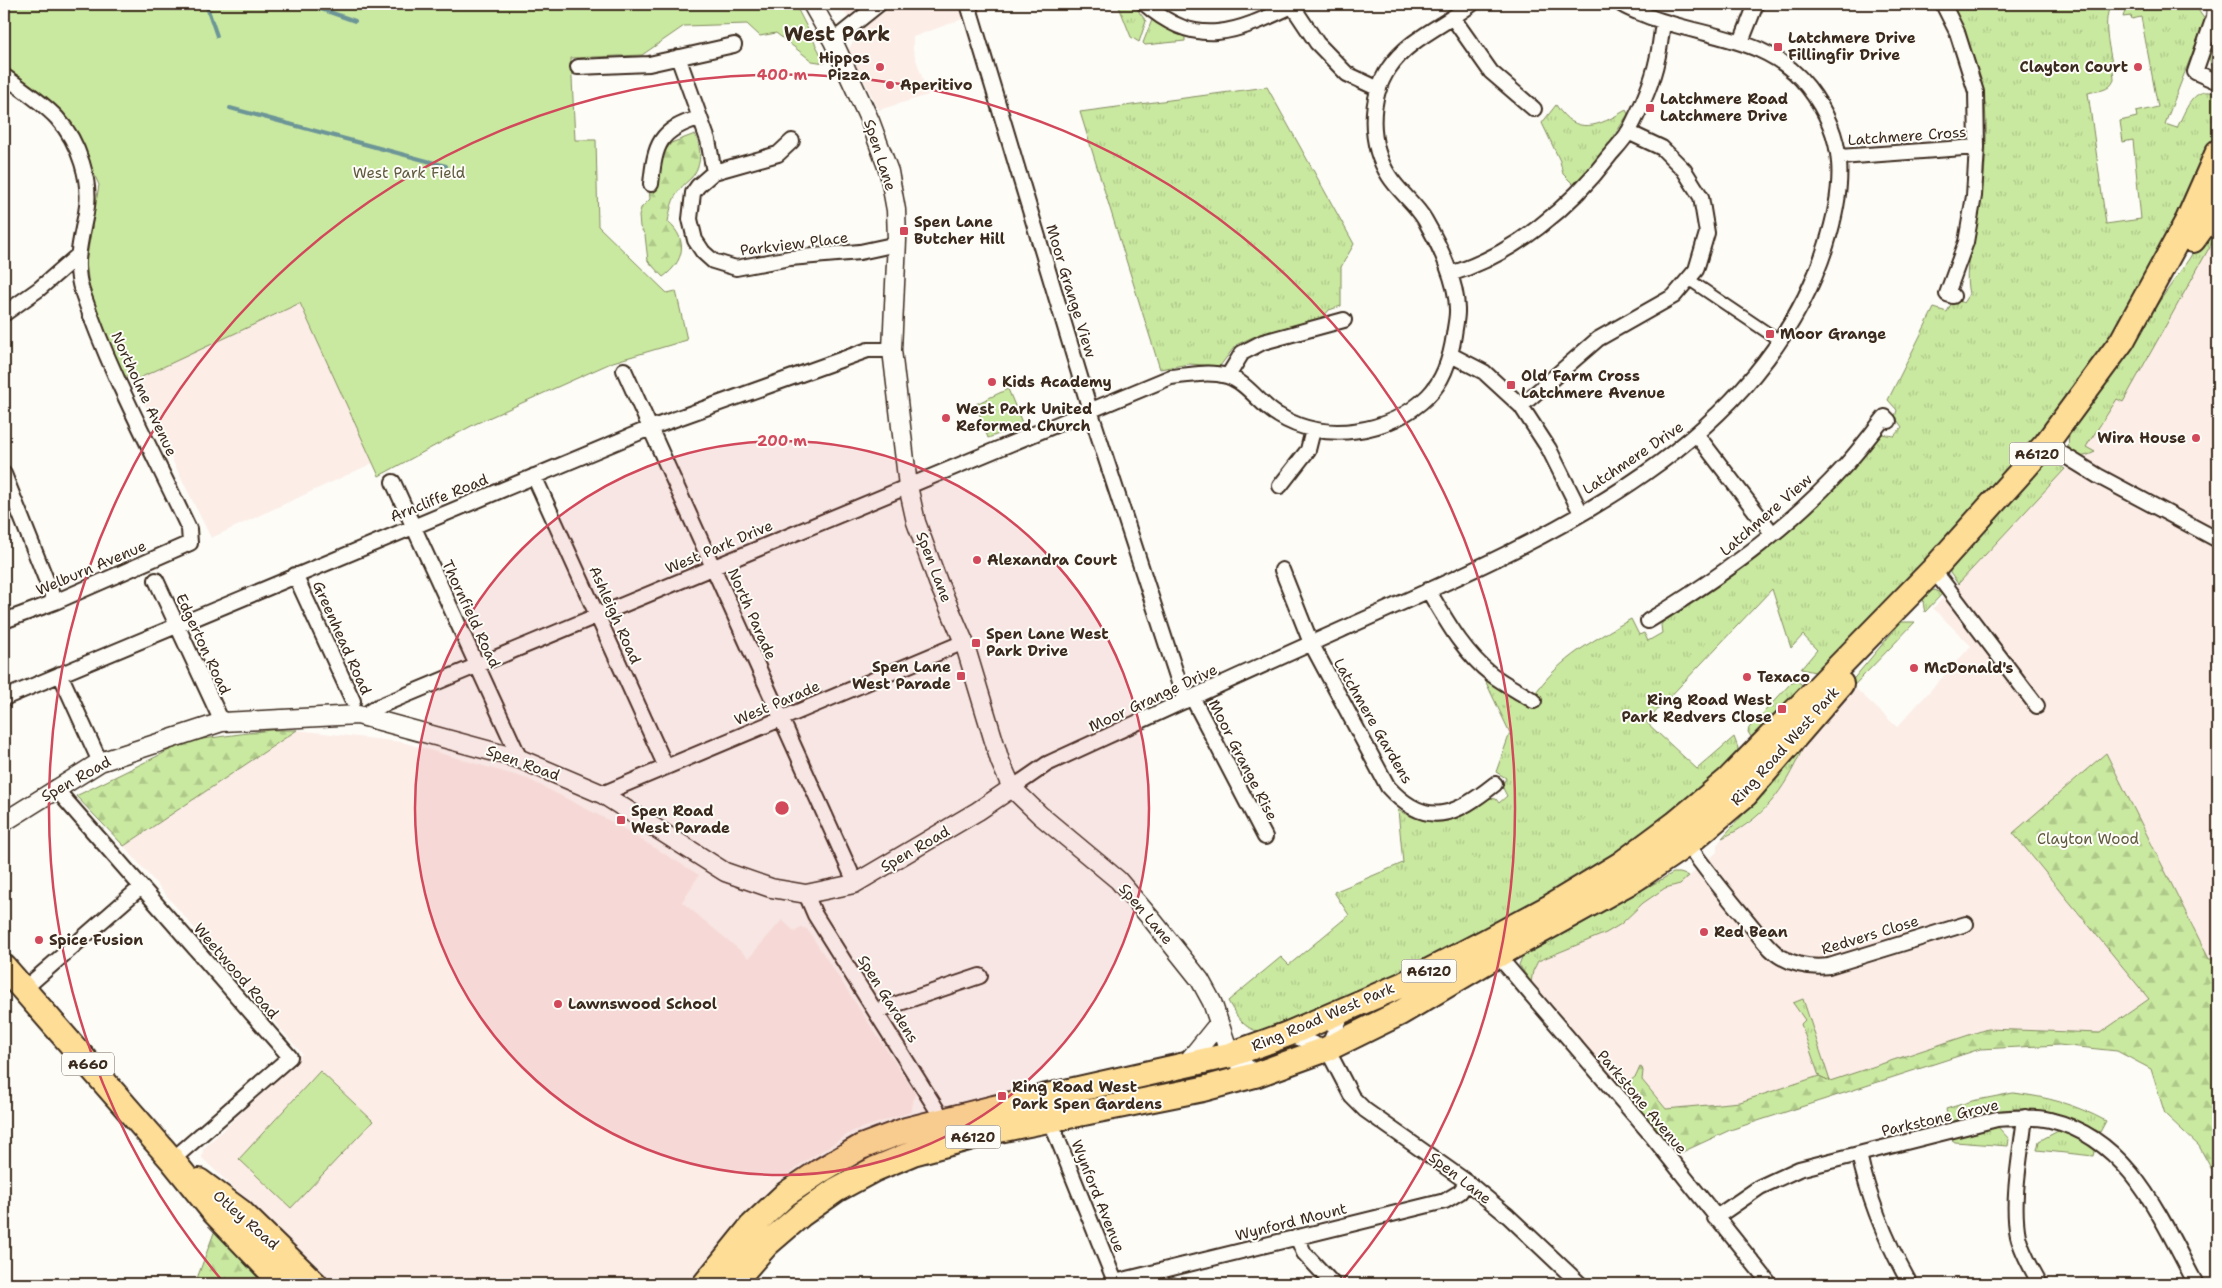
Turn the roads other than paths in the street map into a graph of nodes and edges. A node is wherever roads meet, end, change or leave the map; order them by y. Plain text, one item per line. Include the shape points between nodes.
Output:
1 (812, 4) edge
2 (879, 4) edge
3 (968, 4) edge
4 (1145, 4) edge
5 (1472, 4) edge
6 (1621, 4) edge
7 (1756, 4) edge
8 (1943, 4) edge
9 (2216, 4) edge
10 (1291, 5) edge
11 (1453, 18) junction
12 (1663, 23) junction
13 (833, 41) junction
14 (1741, 42) junction
15 (734, 45) dead end
16 (678, 57) junction
17 (578, 67) dead end
18 (4, 76) edge
19 (2218, 82) edge
20 (1379, 89) junction
21 (1534, 109) dead end
22 (699, 118) junction
23 (1628, 132) junction
24 (792, 141) dead end
25 (1977, 147) junction
26 (1840, 157) junction
27 (2216, 159) edge
28 (714, 172) junction
29 (651, 184) dead end
30 (2218, 197) edge
31 (897, 244) junction
32 (76, 256) junction
33 (1450, 274) junction
34 (1688, 279) junction
35 (2151, 291) junction
36 (1953, 296) dead end
37 (4, 314) edge
38 (1344, 320) dead end
39 (1780, 341) junction
40 (892, 350) junction
41 (1451, 355) junction
42 (624, 370) dead end
43 (1228, 376) junction
44 (1521, 406) junction
45 (1090, 410) junction
46 (1888, 421) dead end
47 (650, 428) junction
48 (1313, 430) junction
49 (1697, 435) junction
50 (2046, 444) junction
51 (4, 474) edge
52 (534, 476) junction
53 (393, 482) dead end
54 (908, 486) junction
55 (1280, 486) dead end
56 (1581, 513) junction
57 (414, 526) junction
58 (1772, 533) junction
59 (2218, 540) edge
60 (190, 543) joint
61 (713, 567) junction
62 (1282, 570) dead end
63 (1932, 571) junction
64 (295, 575) junction
65 (156, 580) dead end
66 (1428, 590) junction
67 (55, 602) junction
68 (597, 615) junction
69 (4, 621) edge
70 (1648, 621) dead end
71 (175, 625) junction
72 (964, 642) junction
73 (1311, 643) junction
74 (477, 665) junction
75 (60, 674) junction
76 (4, 698) edge
77 (1189, 699) junction
78 (1534, 701) dead end
79 (2038, 706) dead end
80 (358, 711) junction
81 (782, 719) junction
82 (222, 722) junction
83 (520, 759) junction
84 (100, 762) junction
85 (666, 768) junction
86 (1495, 784) dead end
87 (55, 788) junction
88 (1012, 788) junction
89 (602, 794) junction
90 (4, 822) edge
91 (1681, 834) junction
92 (1265, 837) dead end
93 (851, 872) dead end
94 (141, 887) junction
95 (806, 894) junction
96 (1966, 924) dead end
97 (1491, 949) junction
98 (4, 967) edge
99 (980, 976) dead end
100 (23, 990) junction
101 (1344, 1010) junction
102 (876, 1011) junction
103 (1219, 1023) junction
104 (1288, 1034) junction
105 (1327, 1049) junction
106 (1230, 1055) junction
107 (1185, 1065) junction
108 (1255, 1075) junction
109 (1213, 1086) junction
110 (2025, 1117) junction
111 (1050, 1120) junction
112 (944, 1121) junction
113 (1859, 1154) junction
114 (172, 1160) junction
115 (1467, 1182) junction
116 (1716, 1218) junction
117 (1297, 1237) junction
118 (1116, 1283) edge
119 (283, 1284) edge
120 (316, 1284) edge
121 (705, 1284) edge
122 (732, 1284) edge
123 (1334, 1284) edge
124 (1580, 1284) edge
125 (1770, 1284) edge
126 (1910, 1284) edge
127 (2040, 1284) edge
128 (2196, 1284) edge

1 - 13 street, Spen Lane
2 - 13 street
3 - 45 street, Moor Grange View
4 - 10 street via 1168,21 1206,33 1241,29
5 - 11 street
6 - 12 street, Latchmere Drive
7 - 14 street
8 - 25 street via 1957,32 1976,92
9 - 19 street via 2195,72
10 - 20 street via 1317,43 1348,74
11 - 20 street via 1405,49 1388,68
11 - 21 street via 1491,72
12 - 14 street, Latchmere Drive
12 - 23 street via 1657,61
13 - 31 street, Spen Lane via 870,121 889,172 896,210
14 - 26 street, Latchmere Drive via 1774,55 1794,70 1830,124
15 - 16 street
16 - 17 street via 649,64
16 - 22 street
18 - 32 street, Northolme Avenue via 58,119 82,163 88,194
20 - 33 street via 1374,107 1377,147 1388,175 1425,218
22 - 28 street via 708,140
22 - 29 street via 679,124 660,141
23 - 33 street via 1600,169 1567,202 1526,235 1474,267
23 - 34 street via 1662,148 1684,170 1701,197 1707,233 1696,270
24 - 28 street, Parkview Place via 778,154
25 - 26 street, Latchmere Cross
25 - 36 street via 1974,196 1966,242 1947,294
26 - 39 street, Latchmere Drive via 1837,210 1823,253 1802,304
27 - 35 highway, Ring Road West Park / A6120
28 - 31 street, Parkview Place via 693,193 690,219 702,252 726,267 860,252
30 - 35 highway, Ring Road West Park / A6120 via 2201,229
31 - 40 street, Spen Lane
32 - 37 street
32 - 60 street, Northolme Avenue via 81,289 109,364 189,529
33 - 41 street via 1457,310
34 - 39 street
34 - 44 street via 1674,296 1598,339
35 - 50 highway, Ring Road West Park / A6120 via 2122,341
38 - 43 street via 1263,342 1242,353
39 - 49 street, Latchmere Drive via 1733,400
40 - 47 street, Arncliffe Road via 868,350
40 - 54 street, Spen Lane
41 - 44 street via 1484,372
41 - 48 street via 1428,396 1398,418 1372,428 1345,432
42 - 47 street, North Parade
43 - 45 street, West Park Drive via 1170,377
43 - 48 street via 1278,415
44 - 56 street via 1549,449
45 - 54 street, West Park Drive
45 - 77 street, Moor Grange View
46 - 58 street, Latchmere View via 1885,417 1843,468 1800,511
47 - 52 street, Arncliffe Road
47 - 61 street, North Parade
48 - 55 street via 1308,450
49 - 56 street, Latchmere Drive via 1659,464
49 - 58 street
50 - 59 street via 2098,476
50 - 63 highway, Ring Road West Park / A6120
51 - 67 street
52 - 57 street, Arncliffe Road
52 - 68 street, Ashleigh Road
53 - 57 street, Thornfield Road
54 - 61 street, West Park Drive
54 - 72 street, Spen Lane via 916,522
56 - 66 street, Latchmere Drive via 1533,540
57 - 64 street, Arncliffe Road
57 - 74 street, Thornfield Road
58 - 70 street, Latchmere View via 1699,590
60 - 67 street, Welburn Avenue
61 - 68 street, West Park Drive
61 - 81 street, North Parade
62 - 73 street, Latchmere Gardens
63 - 79 street
63 - 91 highway, Ring Road West Park / A6120 via 1902,601 1842,683 1746,794
64 - 71 street, Arncliffe Road
64 - 80 street, Greenhead Road
65 - 71 street, Edgerton Road
66 - 73 street, Latchmere Drive
66 - 78 street via 1455,636 1470,654 1490,673
67 - 69 street, Welburn Avenue
68 - 74 street, West Park Drive
68 - 85 street, Ashleigh Road
71 - 75 street, Arncliffe Road
71 - 82 street, Edgerton Road
72 - 81 street, West Parade
72 - 88 street, Spen Lane via 1000,761
73 - 77 street, Moor Grange Drive
73 - 86 street, Latchmere Gardens via 1388,787 1402,802 1419,811 1437,814 1455,811
74 - 80 street, West Park Drive via 375,708
74 - 83 street, Thornfield Road
75 - 76 street, Arncliffe Road
75 - 84 street
77 - 88 street, Moor Grange Drive via 1047,764
77 - 92 street, Moor Grange Rise
80 - 82 street, Spen Road
80 - 83 street, Spen Road
81 - 85 street, West Parade
81 - 93 street, North Parade
82 - 84 street, Spen Road
83 - 89 street, Spen Road
84 - 87 street, Spen Road
85 - 89 street, West Parade
87 - 90 street, Spen Road
87 - 94 street, Weetwood Road
88 - 95 street, Spen Road via 854,884
88 - 103 street, Spen Lane via 1118,880 1200,980
89 - 95 street, Spen Road via 725,872 770,888
91 - 96 street, Redvers Close via 1761,937 1779,956 1803,966 1829,966
91 - 97 highway, Ring Road West Park / A6120 via 1635,879
94 - 100 street
94 - 114 street, Weetwood Road via 290,1057
95 - 102 street, Spen Gardens via 815,915
97 - 101 highway, Ring Road West Park / A6120
97 - 105 highway, Ring Road West Park / A6120 via 1400,1013
97 - 116 street, Parkstone Avenue via 1647,1130
98 - 100 highway, Otley Road / A660
99 - 102 street
100 - 114 highway, Otley Road / A660
101 - 104 highway, Ring Road West Park / A6120
101 - 105 street
102 - 112 street, Spen Gardens
103 - 106 street, Spen Lane
103 - 107 street
104 - 105 street
104 - 106 highway, Ring Road West Park / A6120
105 - 108 highway, Ring Road West Park / A6120
105 - 115 street, Spen Lane via 1352,1097 1364,1110
106 - 107 highway, Ring Road West Park / A6120
106 - 108 street
106 - 109 street
107 - 112 highway, Ring Road West Park / A6120
108 - 109 highway, Ring Road West Park / A6120
109 - 111 highway, Ring Road West Park / A6120
110 - 113 street, Parkstone Grove via 1997,1119
110 - 127 street via 2016,1218 2023,1251
110 - 128 street, Parkstone Grove via 2050,1120 2089,1135 2112,1151 2143,1187
111 - 118 street, Wynford Avenue
111 - 122 highway, Ring Road West Park / A6120 via 913,1153 875,1169 836,1190 802,1214 766,1246
112 - 121 highway, Ring Road West Park / A6120 via 906,1130 861,1147 786,1194 751,1227
113 - 116 street, Parkstone Grove via 1777,1178
113 - 126 street via 1885,1237
114 - 119 highway, Otley Road / A660 via 214,1212
114 - 120 highway, Otley Road / A660 via 241,1212
115 - 117 street, Wynford Mount via 1460,1192 1445,1201
115 - 124 street, Spen Lane
116 - 125 street, Parkstone Avenue
117 - 118 street, Wynford Mount
117 - 123 street via 1304,1253

